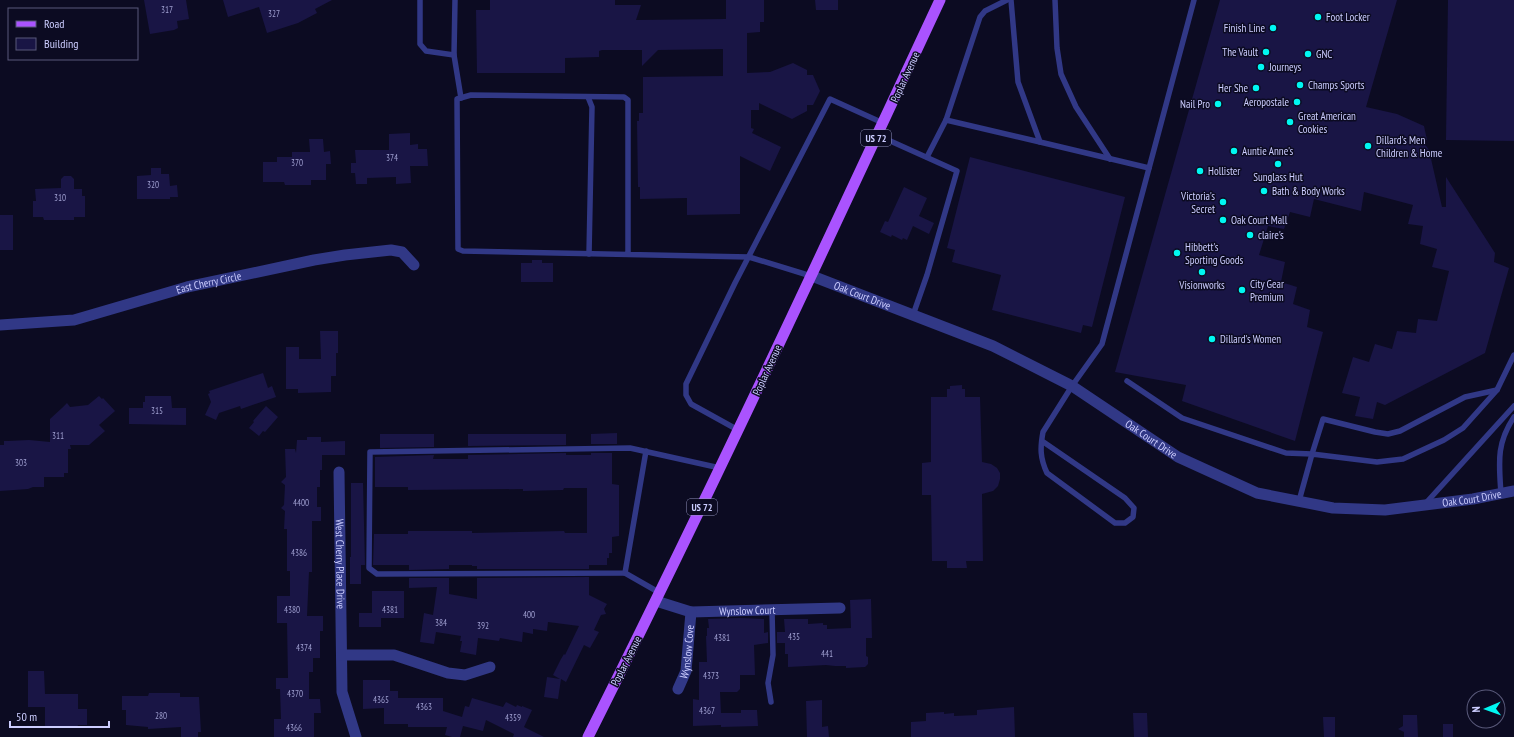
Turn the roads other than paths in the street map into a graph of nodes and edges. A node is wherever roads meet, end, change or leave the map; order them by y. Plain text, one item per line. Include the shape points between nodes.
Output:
1 (420, 0) edge
2 (455, 0) edge
3 (940, 0) edge
4 (1007, 0) edge
5 (1011, 0) edge
6 (1055, 0) edge
7 (1194, 0) edge
8 (454, 55) junction
9 (588, 97) junction
10 (461, 98) junction
11 (946, 120) junction
12 (883, 123) junction
13 (877, 135) junction
14 (1040, 142) junction
15 (927, 157) junction
16 (1110, 158) junction
17 (1149, 168) junction
18 (590, 254) junction
19 (628, 254) junction
20 (749, 257) junction
21 (414, 265) dead end
22 (812, 276) junction
23 (913, 315) junction
24 (0, 325) edge
25 (1514, 355) edge
26 (1127, 381) dead end
27 (1072, 386) junction
28 (1497, 390) junction
29 (1514, 406) edge
30 (1514, 417) edge
31 (738, 430) junction
32 (1042, 441) junction
33 (646, 452) junction
34 (1312, 454) junction
35 (720, 468) junction
36 (339, 472) dead end
37 (1514, 491) edge
38 (1501, 494) junction
39 (1299, 501) junction
40 (1424, 505) junction
41 (625, 573) junction
42 (658, 597) junction
43 (840, 608) dead end
44 (772, 610) junction
45 (691, 612) junction
46 (342, 655) junction
47 (490, 667) dead end
48 (678, 690) dead end
49 (771, 702) dead end
50 (356, 737) edge
51 (588, 737) edge

1 - 8 lane via 420,44 426,51
2 - 8 lane
3 - 12 main road, Poplar Avenue / US 72
4 - 11 lane via 985,11 980,17
5 - 14 lane via 1018,82
6 - 16 lane via 1062,74 1076,107
7 - 17 lane
8 - 10 lane
9 - 10 lane via 471,95
9 - 18 lane via 592,107
9 - 19 lane via 624,97 628,100
10 - 18 lane via 457,99 458,248 463,251
11 - 14 lane
11 - 15 lane
12 - 13 main road, Poplar Avenue / US 72
12 - 20 lane via 830,99
13 - 15 lane
13 - 22 main road, Poplar Avenue / US 72
14 - 16 lane
15 - 23 lane via 957,171 928,275
16 - 17 lane
17 - 27 lane via 1102,344
18 - 19 lane
19 - 20 lane
20 - 22 lane
20 - 31 lane via 686,384 686,395 691,404
21 - 24 street, East Cherry Circle via 402,252 391,250 345,255 187,287 74,320
22 - 23 street, Oak Court Drive
22 - 31 main road, Poplar Avenue / US 72
23 - 27 street, Oak Court Drive via 993,346
25 - 28 lane
26 - 34 lane via 1182,418 1286,453
27 - 32 lane via 1043,432
27 - 39 street, Oak Court Drive via 1178,457 1257,493
28 - 34 lane via 1463,428 1403,459 1377,462
28 - 34 lane via 1464,397 1400,431 1388,434 1323,419
29 - 40 lane
30 - 38 lane via 1499,455
31 - 35 main road, Poplar Avenue / US 72
32 - 32 lane via 1042,461 1047,473 1115,523 1125,523 1133,517 1134,508 1125,498
33 - 35 lane
33 - 41 lane
33 - 41 lane via 630,448 370,452 369,568 377,574
34 - 39 lane
35 - 42 main road, Poplar Avenue / US 72
36 - 46 street, West Cherry Place Drive
37 - 38 street, Oak Court Drive
38 - 40 street, Oak Court Drive
39 - 40 street, Oak Court Drive via 1333,508 1385,510
41 - 42 lane
42 - 45 street, Wynslow Court
42 - 51 main road, Poplar Avenue / US 72
43 - 44 street, Wynslow Court
44 - 45 street, Wynslow Court
44 - 49 lane via 773,655 768,683
45 - 48 street, Wynslow Cove via 686,671
46 - 47 street via 394,655 448,673 465,675
46 - 50 street, West Cherry Place Drive via 342,692

